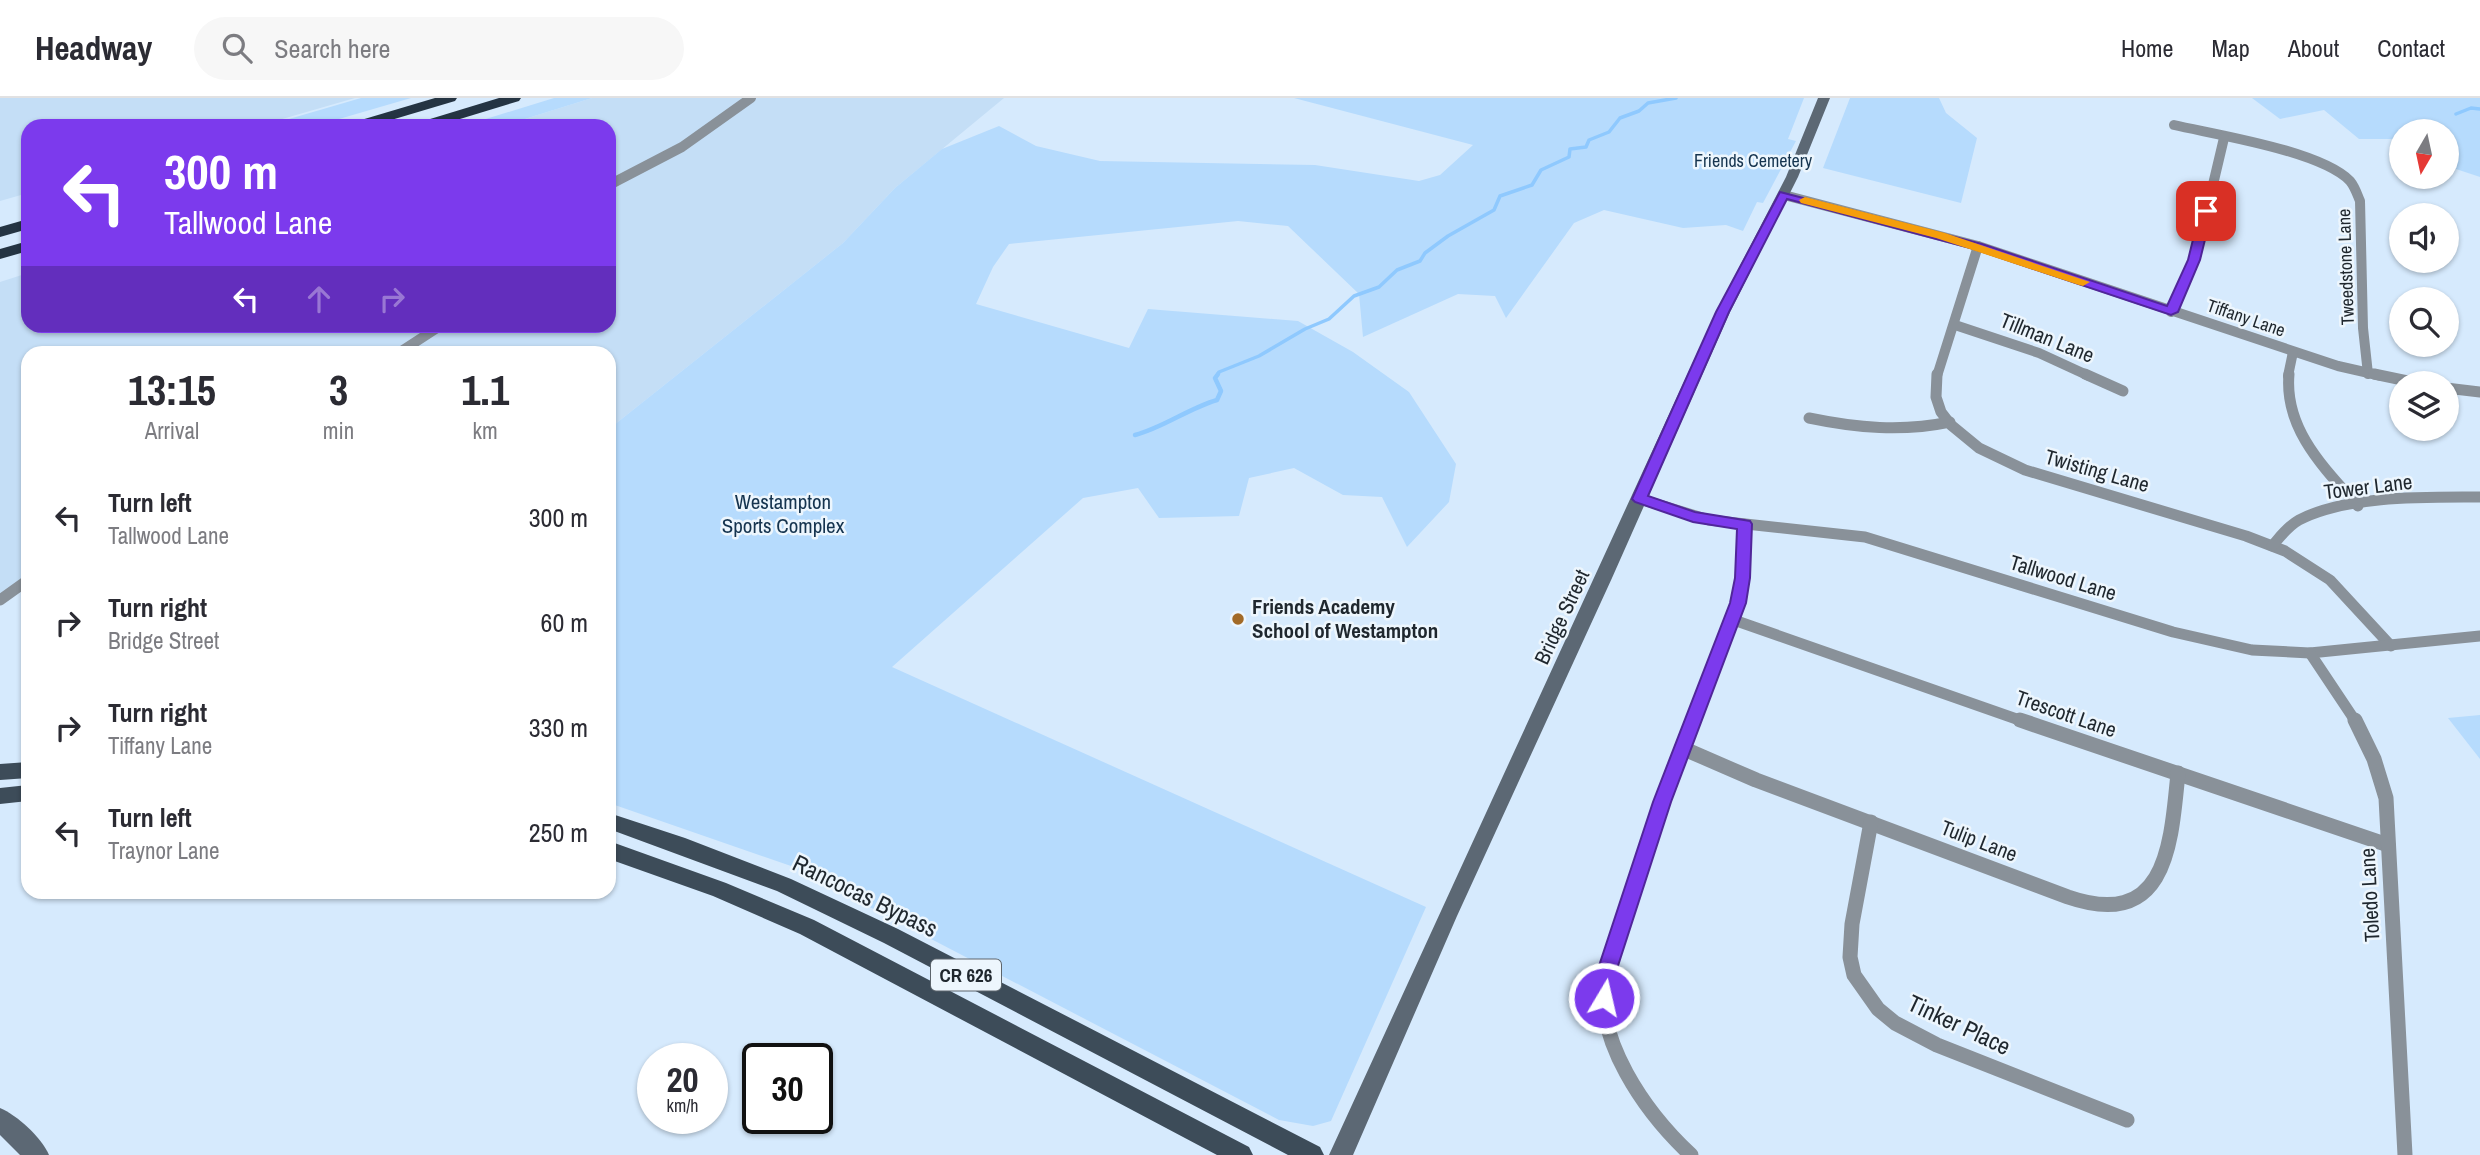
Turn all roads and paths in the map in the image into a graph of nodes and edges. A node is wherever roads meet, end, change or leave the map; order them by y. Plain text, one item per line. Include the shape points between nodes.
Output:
1 (450, 98) edge
2 (514, 98) edge
3 (751, 98) edge
4 (1824, 98) edge
5 (380, 119) edge
6 (445, 119) edge
7 (2174, 125) dead end
8 (2224, 138) junction
9 (616, 181) edge
10 (1784, 195) junction
11 (21, 226) edge
12 (0, 232) edge
13 (1978, 246) junction
14 (21, 248) edge
15 (0, 254) edge
16 (2171, 312) junction
17 (1955, 325) junction
18 (429, 333) edge
19 (409, 346) edge
20 (2293, 352) junction
21 (2368, 374) junction
22 (2389, 378) edge
23 (2459, 390) edge
24 (2123, 391) dead end
25 (2480, 392) edge
26 (1809, 418) dead end
27 (1950, 422) junction
28 (2480, 498) edge
29 (1640, 499) junction
30 (2358, 506) junction
31 (1744, 524) junction
32 (2272, 545) junction
33 (21, 585) edge
34 (0, 600) edge
35 (1731, 619) junction
36 (2480, 636) edge
37 (2390, 646) junction
38 (2310, 653) junction
39 (1682, 748) junction
40 (21, 770) edge
41 (0, 772) edge
42 (2178, 774) junction
43 (21, 794) edge
44 (0, 796) edge
45 (1871, 822) junction
46 (616, 823) edge
47 (2389, 845) junction
48 (616, 852) edge
49 (0, 1119) edge
50 (2127, 1121) dead end
51 (37, 1155) edge
52 (1241, 1155) edge
53 (1312, 1155) edge
54 (1341, 1155) edge
55 (1691, 1155) edge
56 (2405, 1155) edge

1 - 5 highway
2 - 6 highway
3 - 9 street via 682,147
4 - 10 main road, Bridge Street
7 - 8 street, Tweedstone Lane
8 - 16 street via 2197,252
8 - 21 street, Tweedstone Lane via 2327,166 2357,190
10 - 13 street, Tiffany Lane
10 - 29 main road, Bridge Street via 1723,312
11 - 12 highway
13 - 16 street, Tiffany Lane
13 - 17 street, Twisting Lane
14 - 15 highway
16 - 20 street, Tiffany Lane
17 - 24 street, Tillman Lane via 2039,352
17 - 27 street, Twisting Lane via 1935,388
18 - 19 street
20 - 21 street, Tiffany Lane
20 - 30 street via 2287,378 2293,420 2310,450
21 - 22 street, Tiffany Lane
23 - 25 street
26 - 27 street via 1891,429
27 - 32 street, Twisting Lane via 1977,446 2008,463
28 - 30 street, Tower Lane
29 - 31 street, Tallwood Lane via 1693,517
29 - 54 main road, Bridge Street
30 - 32 street, Tower Lane via 2308,515
31 - 35 street via 1741,590
31 - 38 street, Tallwood Lane via 1864,537 2173,632 2252,650
32 - 37 street, Twisting Lane via 2330,580
33 - 34 street
35 - 39 street
35 - 42 street, Trescott Lane
36 - 37 street, Tallwood Lane
37 - 38 street, Tallwood Lane
38 - 47 street, Toledo Lane via 2376,761 2386,798
39 - 45 street, Tulip Lane
39 - 55 street via 1617,935 1605,975 1604,998 1614,1045 1630,1081 1651,1114
40 - 41 main road
42 - 45 street, Tulip Lane via 2171,840 2159,877 2141,895 2112,904 2093,904 2053,891
42 - 47 street, Trescott Lane
43 - 44 main road
45 - 50 street, Tinker Place via 1850,957 1854,975 1878,1009 1937,1045
46 - 53 main road, Rancocas Bypass / CR 626 via 772,881 867,925
47 - 56 street, Toledo Lane
48 - 52 main road, CR 626 via 807,927
49 - 51 main road

